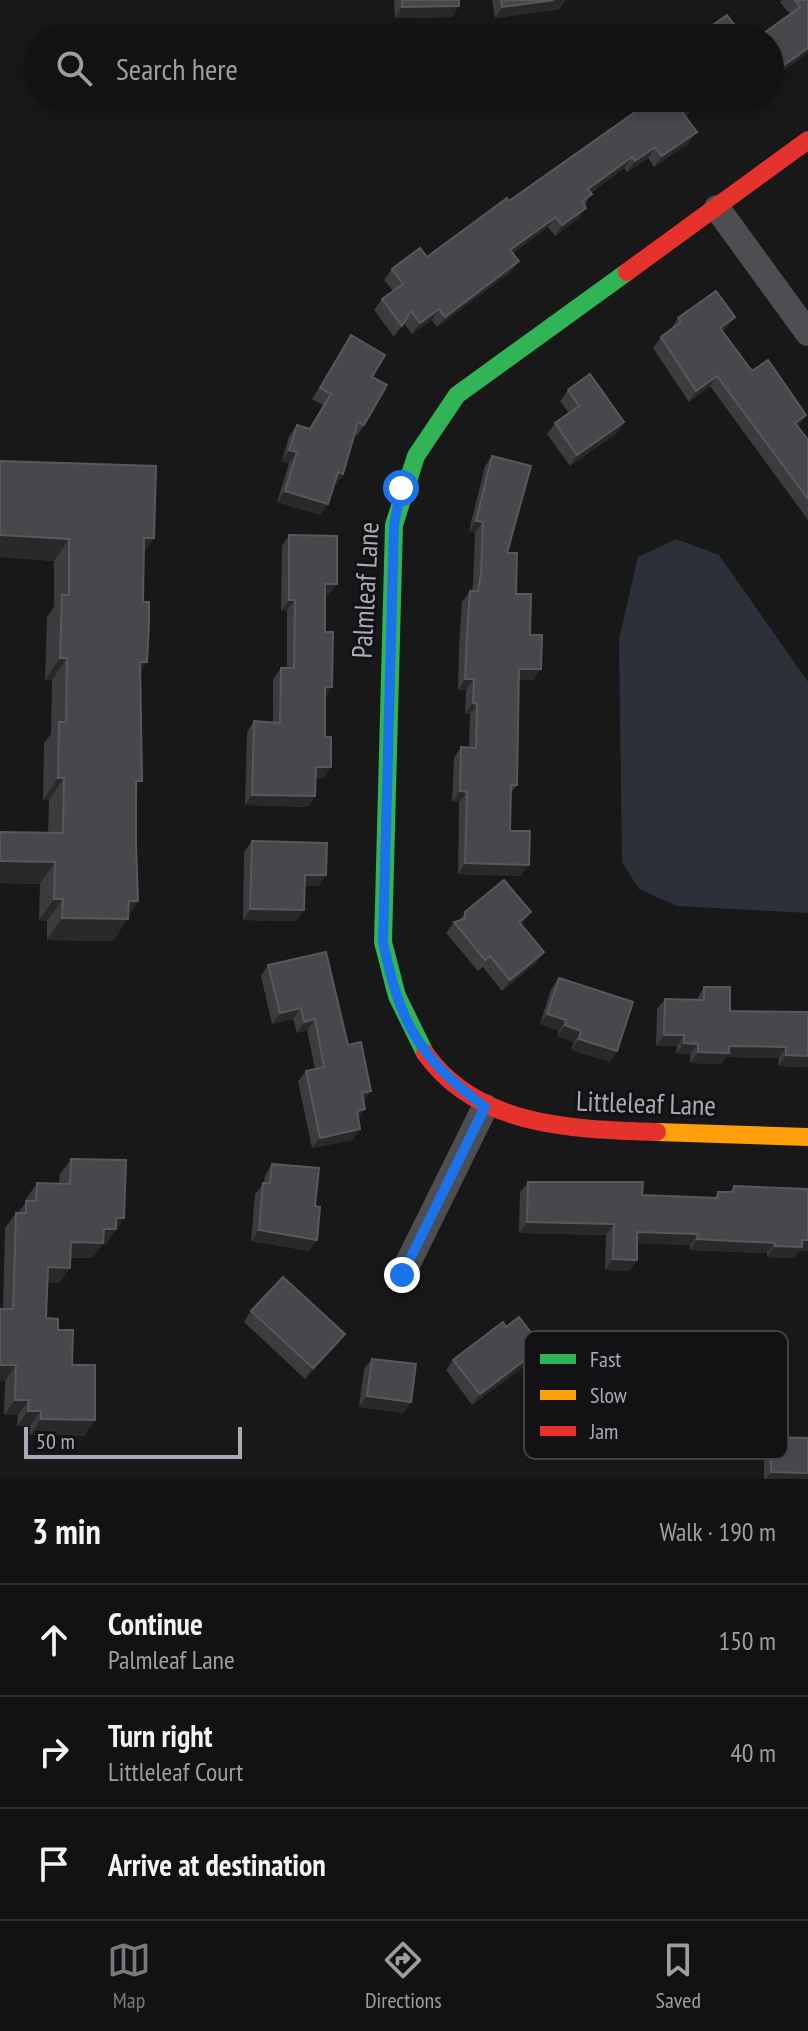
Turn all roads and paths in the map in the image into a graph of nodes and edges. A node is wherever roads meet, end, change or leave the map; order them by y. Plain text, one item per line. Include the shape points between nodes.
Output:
1 (808, 140) edge
2 (717, 208) junction
3 (808, 333) edge
4 (485, 1107) junction
5 (808, 1137) edge
6 (402, 1275) dead end

1 - 2 street, Palmleaf Lane
2 - 3 street
2 - 4 street, Palmleaf Lane via 457,395 413,454 401,488 394,525 383,942 394,994 428,1059
4 - 5 street, Littleleaf Lane via 563,1128
4 - 6 street

